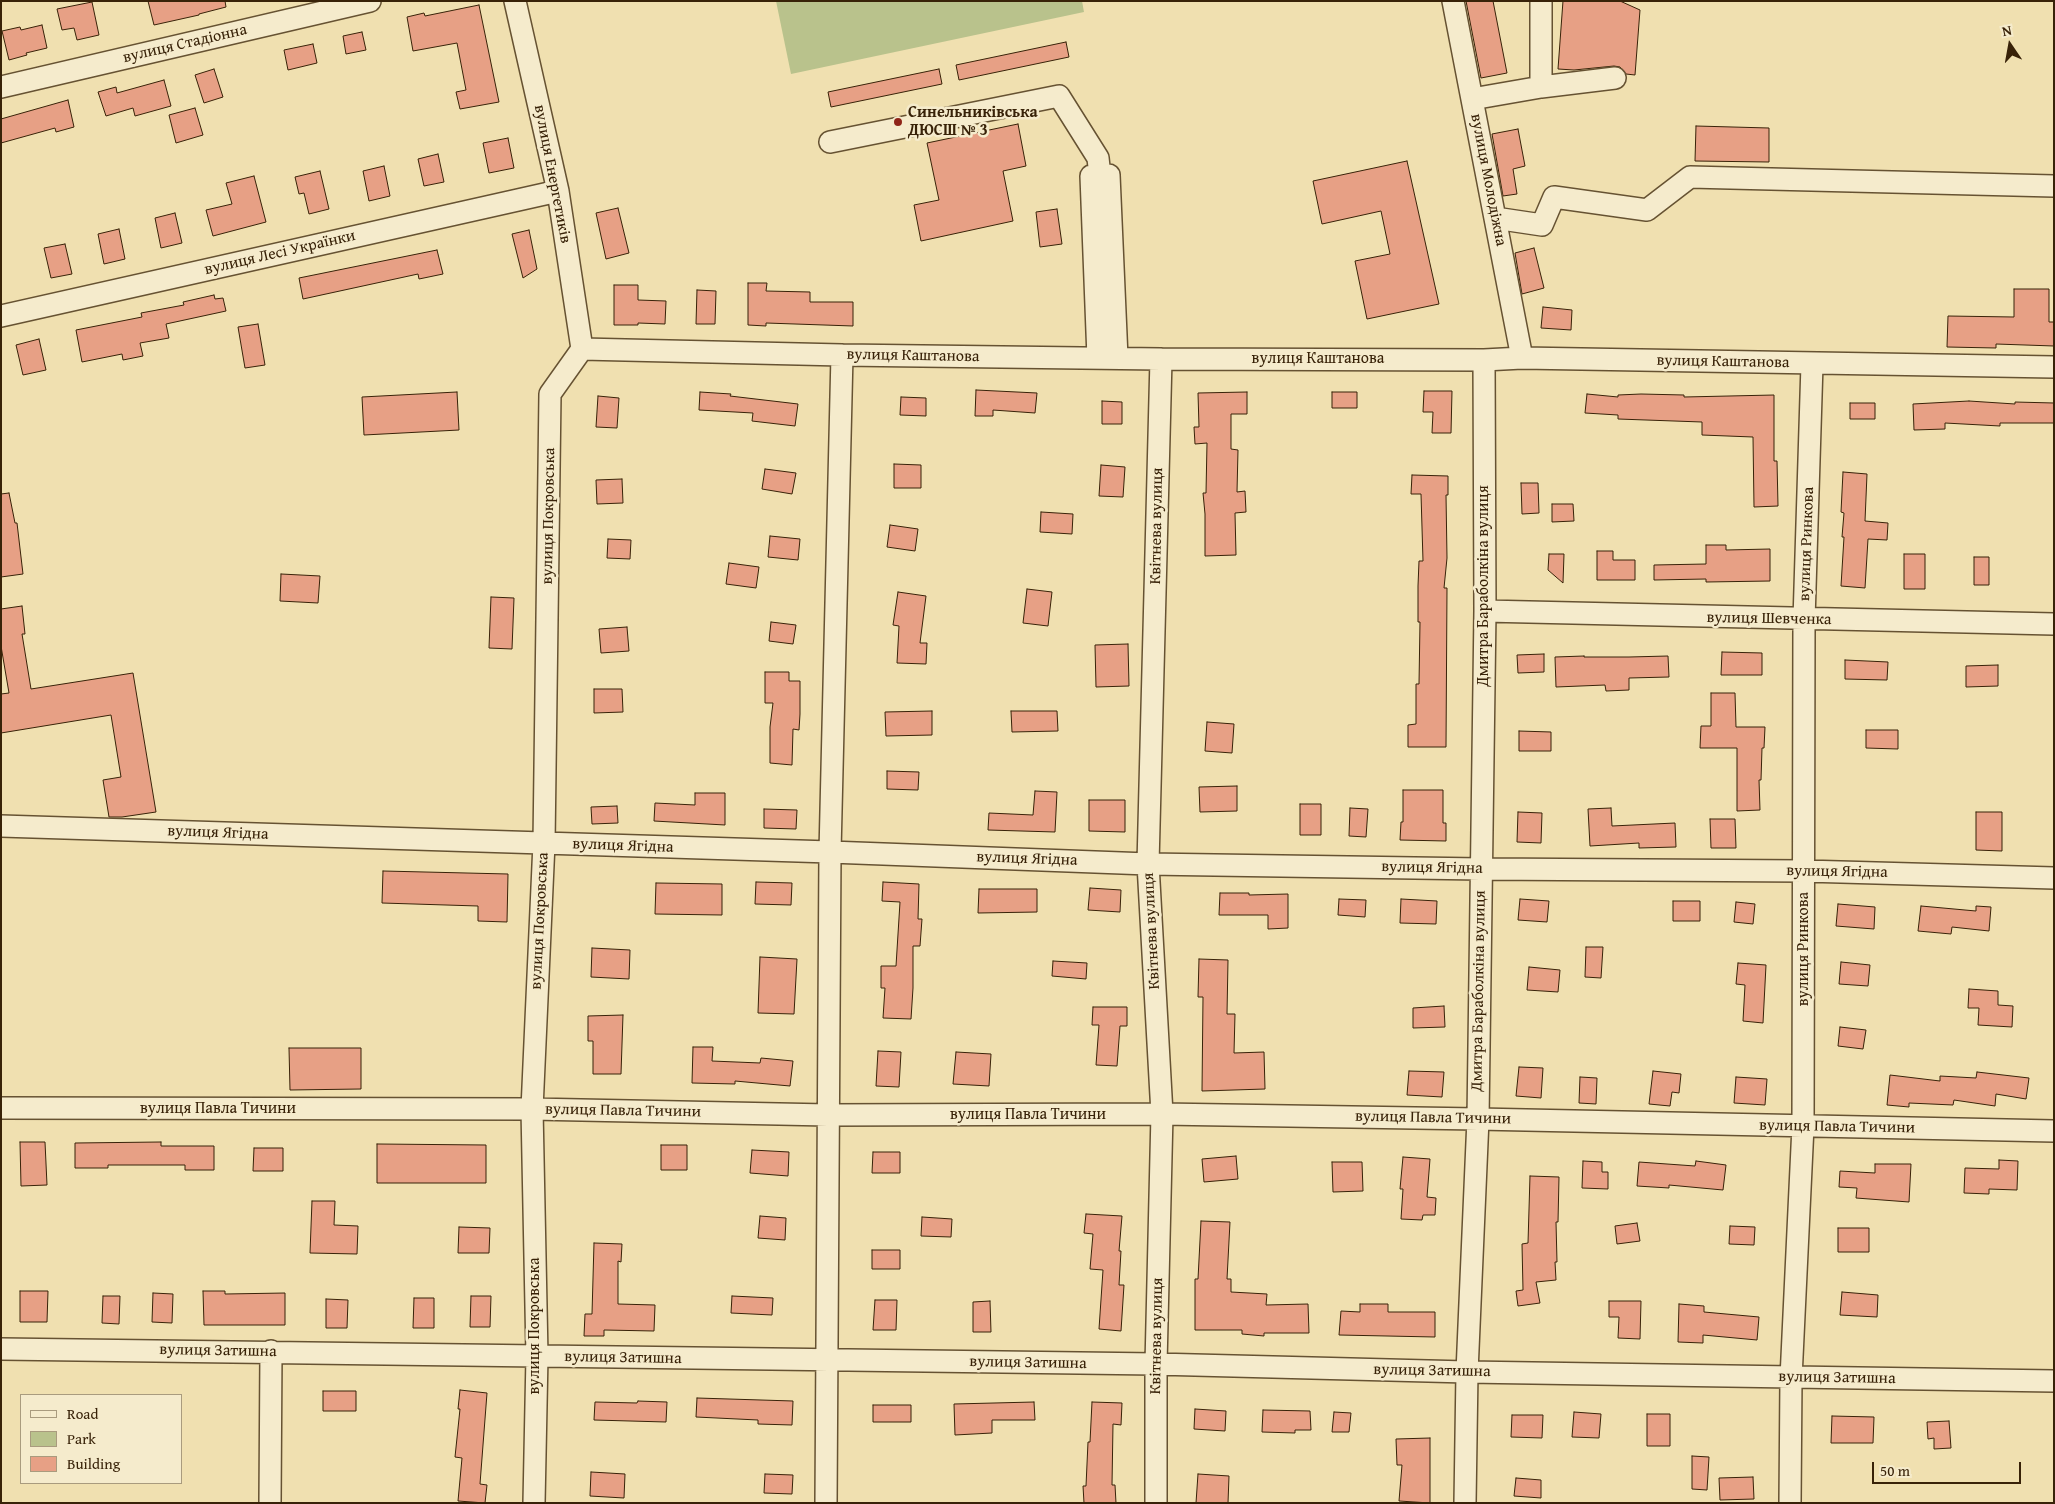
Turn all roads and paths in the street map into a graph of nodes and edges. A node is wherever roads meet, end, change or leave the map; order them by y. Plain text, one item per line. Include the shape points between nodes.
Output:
1 (370, 1) edge
2 (514, 1) edge
3 (1453, 1) edge
4 (1541, 1) edge
5 (1615, 78) dead end
6 (1, 87) edge
7 (1541, 87) junction
8 (1472, 100) junction
9 (830, 142) dead end
10 (2054, 186) edge
11 (558, 191) junction
12 (1495, 218) junction
13 (1, 316) edge
14 (582, 349) junction
15 (842, 356) junction
16 (1108, 358) junction
17 (1522, 358) junction
18 (1161, 359) junction
19 (1484, 360) junction
20 (1812, 364) junction
21 (2054, 367) edge
22 (1485, 611) junction
23 (1804, 620) junction
24 (2054, 624) edge
25 (1, 826) edge
26 (544, 843) junction
27 (830, 852) junction
28 (1148, 864) junction
29 (1481, 869) junction
30 (1805, 871) junction
31 (2054, 878) edge
32 (1, 1108) edge
33 (532, 1109) junction
34 (1162, 1114) junction
35 (828, 1115) junction
36 (1478, 1119) junction
37 (1803, 1126) junction
38 (2054, 1131) edge
39 (1, 1348) edge
40 (271, 1352) junction
41 (537, 1356) junction
42 (826, 1361) junction
43 (1156, 1364) junction
44 (1467, 1372) junction
45 (1791, 1378) junction
46 (2054, 1381) edge
47 (270, 1503) edge
48 (534, 1503) edge
49 (826, 1503) edge
50 (1156, 1503) edge
51 (1465, 1503) edge
52 (1790, 1503) edge

1 - 6 street, вулиця Стадіонна
2 - 11 street, вулиця Енергетиків
3 - 8 street, вулиця Молодіжна
4 - 7 street
5 - 7 street
7 - 8 street
8 - 12 street, вулиця Молодіжна
9 - 16 street via 1059,96 1098,158 1100,176 1109,175
10 - 12 street via 1690,176 1647,210 1554,197 1542,225
11 - 13 street, вулиця Лесі Українки
11 - 14 street, вулиця Енергетиків
12 - 17 street, вулиця Молодіжна
14 - 15 street, вулиця Каштанова
14 - 26 street, вулиця Покровська via 550,394
15 - 16 street, вулиця Каштанова
15 - 27 street
16 - 18 street, вулиця Каштанова
17 - 19 street, вулиця Каштанова
17 - 20 street, вулиця Каштанова
18 - 19 street, вулиця Каштанова
18 - 28 street, Квітнева вулиця
19 - 22 street, Дмитра Бараболкіна вулиця
20 - 21 street, вулиця Каштанова
20 - 23 street, вулиця Ринкова
22 - 23 street, вулиця Шевченка
22 - 29 street, Дмитра Бараболкіна вулиця
23 - 24 street, вулиця Шевченка
23 - 30 street, вулиця Ринкова
25 - 26 street, вулиця Ягідна
26 - 27 street, вулиця Ягідна
26 - 33 street, вулиця Покровська
27 - 28 street, вулиця Ягідна
27 - 35 street
28 - 29 street, вулиця Ягідна
28 - 34 street, Квітнева вулиця
29 - 30 street, вулиця Ягідна
29 - 36 street, Дмитра Бараболкіна вулиця
30 - 31 street, вулиця Ягідна
30 - 37 street, вулиця Ринкова
32 - 33 street, вулиця Павла Тичини
33 - 35 street, вулиця Павла Тичини
33 - 41 street, вулиця Покровська
34 - 35 street, вулиця Павла Тичини
34 - 36 street, вулиця Павла Тичини
34 - 43 street, Квітнева вулиця
35 - 42 street
36 - 37 street, вулиця Павла Тичини
36 - 44 street, Дмитра Бараболкіна вулиця
37 - 38 street, вулиця Павла Тичини
37 - 45 street, вулиця Ринкова
39 - 40 street, вулиця Затишна
40 - 41 street, вулиця Затишна
40 - 47 street
41 - 42 street, вулиця Затишна
41 - 48 street, вулиця Покровська
42 - 43 street, вулиця Затишна
42 - 49 street
43 - 44 street, вулиця Затишна
43 - 50 street, Квітнева вулиця
44 - 45 street, вулиця Затишна
44 - 51 street, Дмитра Бараболкіна вулиця
45 - 46 street, вулиця Затишна
45 - 52 street, вулиця Ринкова

